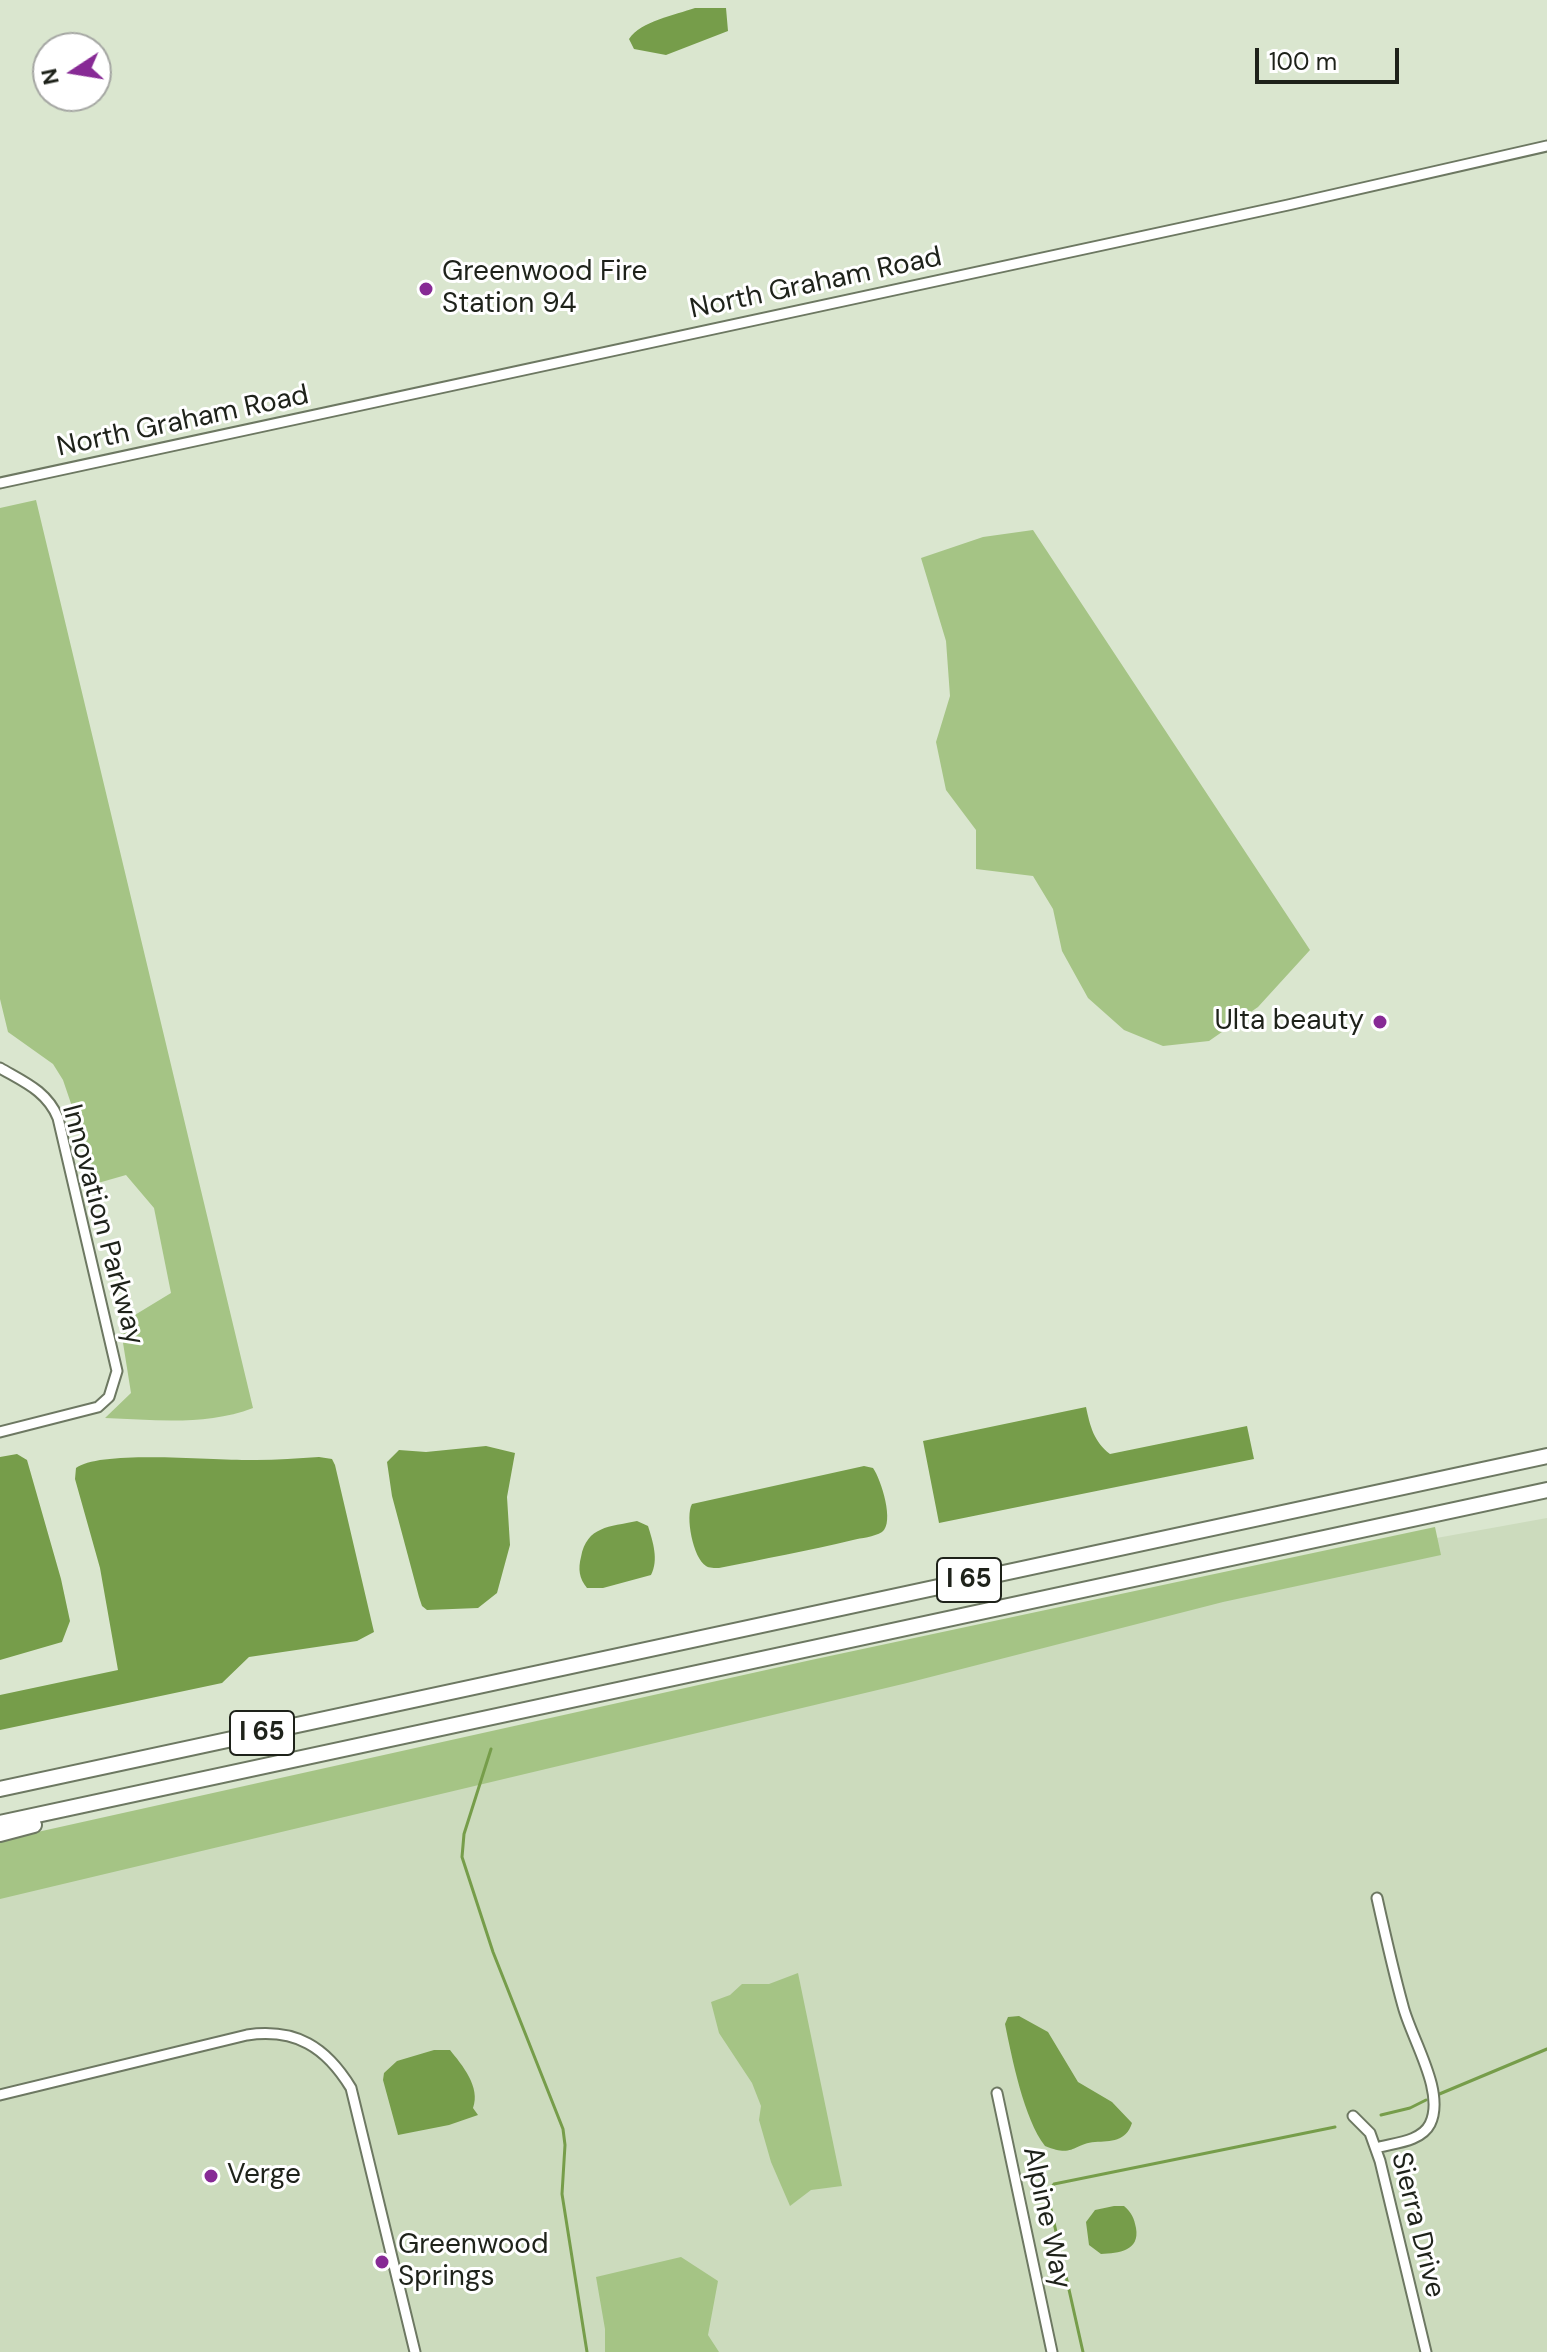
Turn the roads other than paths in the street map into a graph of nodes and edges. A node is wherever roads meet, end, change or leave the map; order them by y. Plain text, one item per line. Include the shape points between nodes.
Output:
1 (1547, 146) edge
2 (0, 483) edge
3 (0, 1068) edge
4 (0, 1432) edge
5 (1547, 1456) edge
6 (1547, 1490) edge
7 (133, 1761) junction
8 (211, 1778) junction
9 (0, 1783) edge
10 (0, 1789) edge
11 (0, 1823) edge
12 (0, 1834) edge
13 (1377, 1898) dead end
14 (997, 2093) dead end
15 (0, 2095) edge
16 (1353, 2116) dead end
17 (1376, 2148) junction
18 (415, 2352) edge
19 (1052, 2352) edge
20 (1426, 2352) edge

1 - 2 street, North Graham Road
3 - 4 street, Innovation Parkway via 53,1105 117,1371 109,1397 98,1407
5 - 7 highway, I 65
6 - 8 highway, I 65
7 - 9 highway
7 - 10 highway, I 65
8 - 11 highway, I 65
8 - 12 highway
13 - 17 street via 1435,2112 1424,2133
14 - 19 street, Alpine Way
15 - 18 street via 255,2034 309,2043 331,2060 351,2088
16 - 17 street, Sierra Drive
17 - 20 street, Sierra Drive

